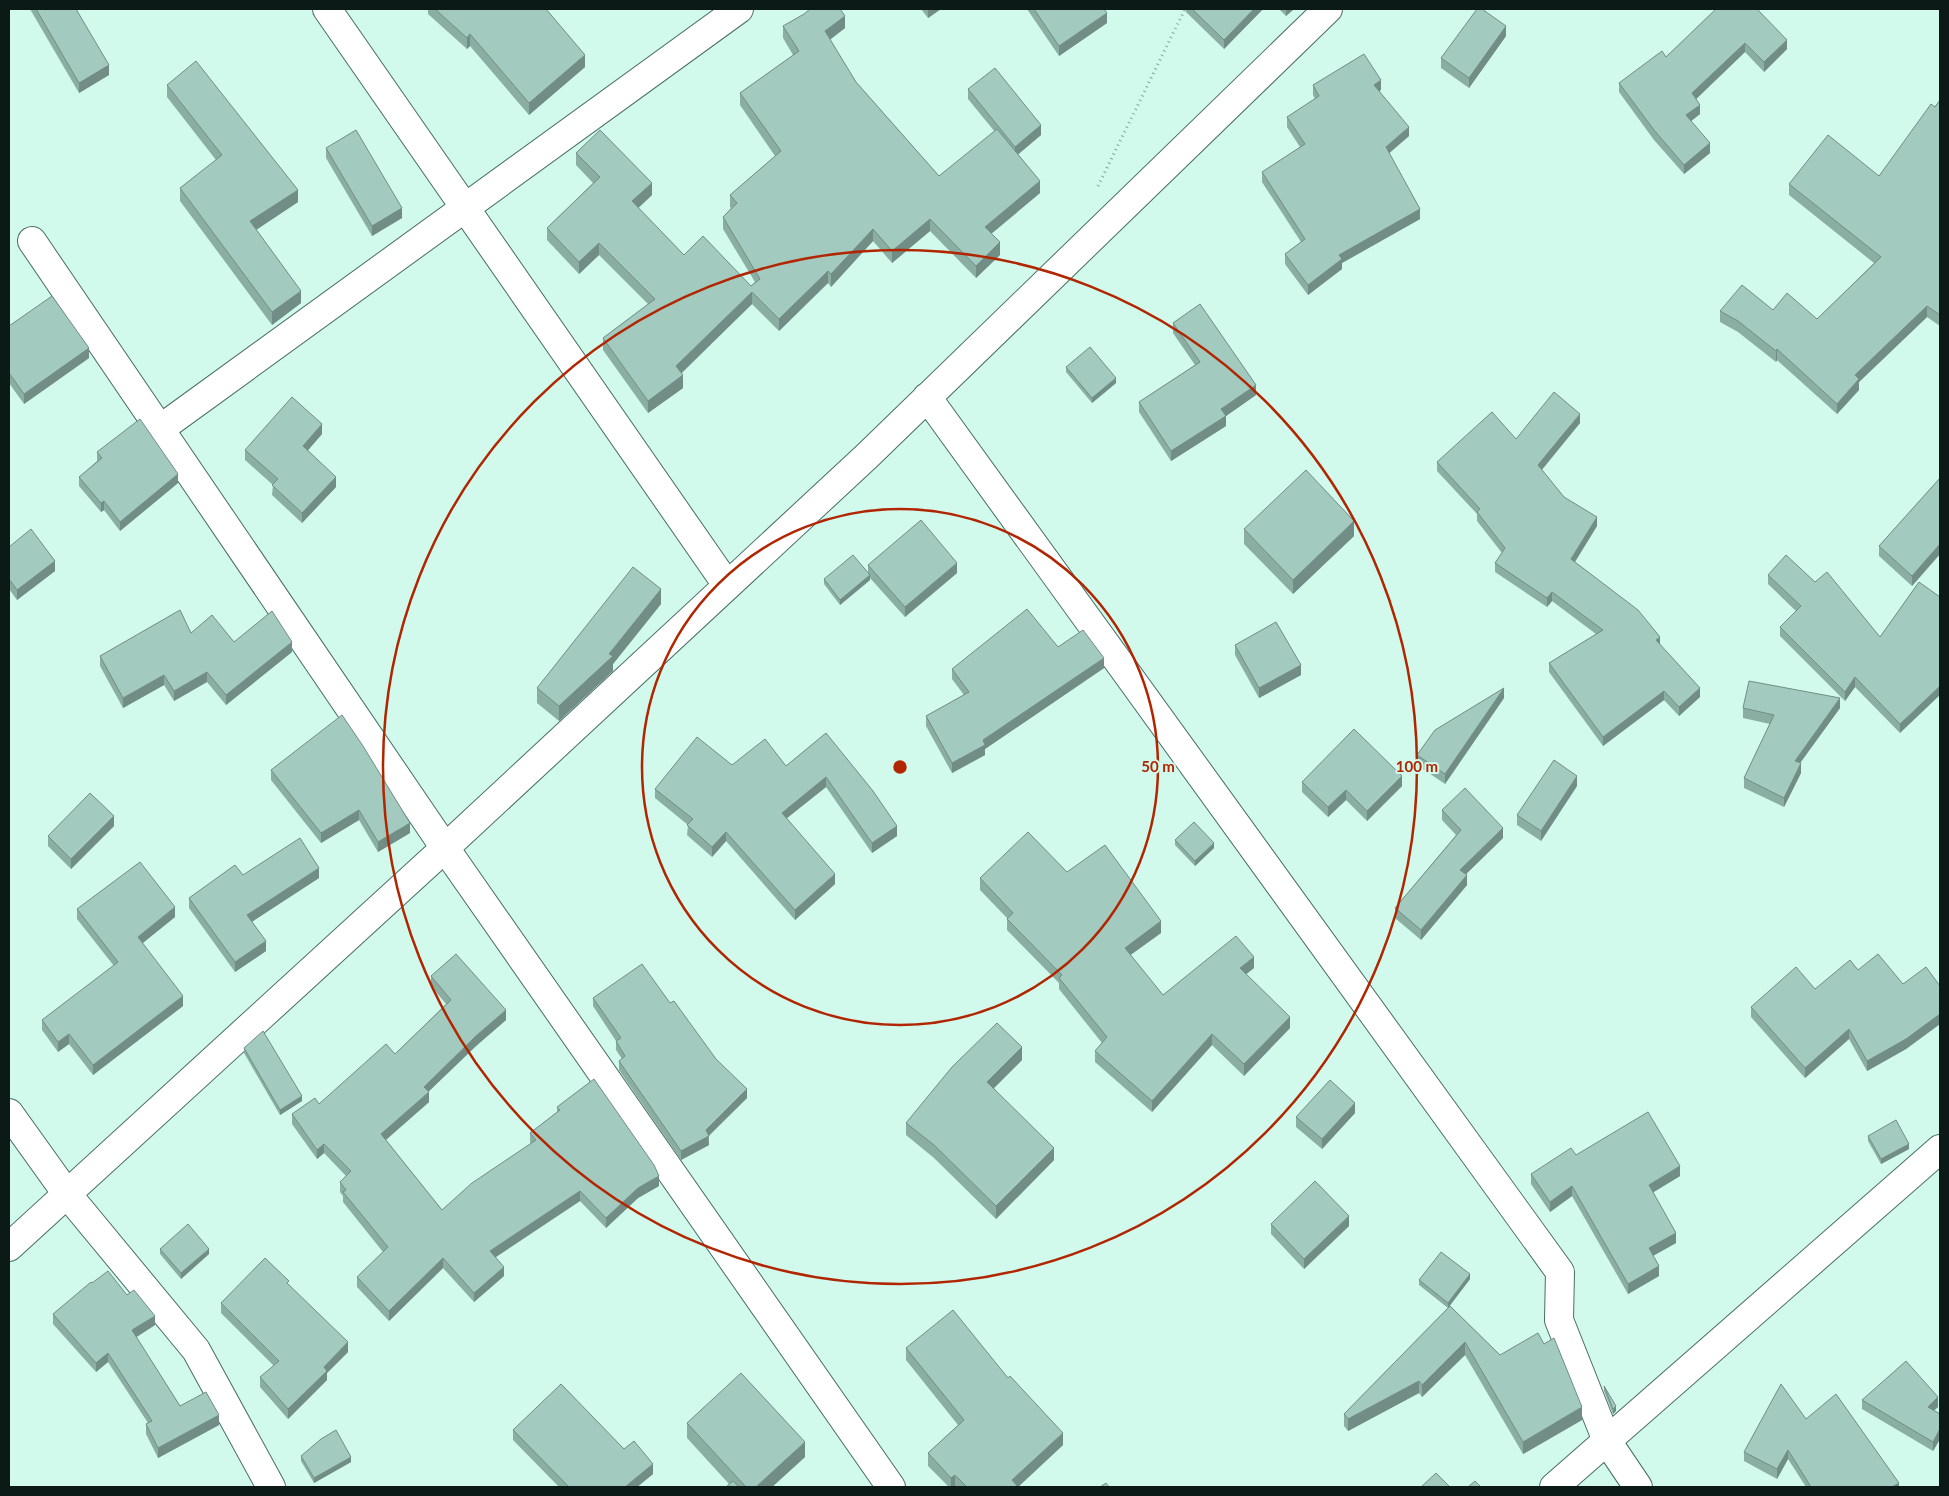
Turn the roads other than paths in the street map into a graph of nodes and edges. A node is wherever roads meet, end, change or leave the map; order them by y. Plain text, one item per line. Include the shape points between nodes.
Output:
1 (327, 9) edge
2 (739, 9) edge
3 (1328, 9) edge
4 (464, 207) junction
5 (32, 241) dead end
6 (927, 397) junction
7 (160, 429) junction
8 (727, 585) junction
9 (445, 848) junction
10 (9, 1113) edge
11 (1940, 1148) edge
12 (67, 1194) junction
13 (9, 1247) edge
14 (1607, 1441) junction
15 (271, 1487) edge
16 (892, 1487) edge
17 (1554, 1487) edge
18 (1638, 1487) edge

1 - 4 street
2 - 4 street
3 - 6 street
4 - 7 street
4 - 8 street
5 - 7 street
6 - 8 street
6 - 14 street via 1560,1272 1559,1320
7 - 9 street
8 - 9 street
9 - 12 street
9 - 16 street
10 - 12 street
11 - 14 street
12 - 13 street
12 - 15 street via 196,1350
14 - 17 street
14 - 18 street

